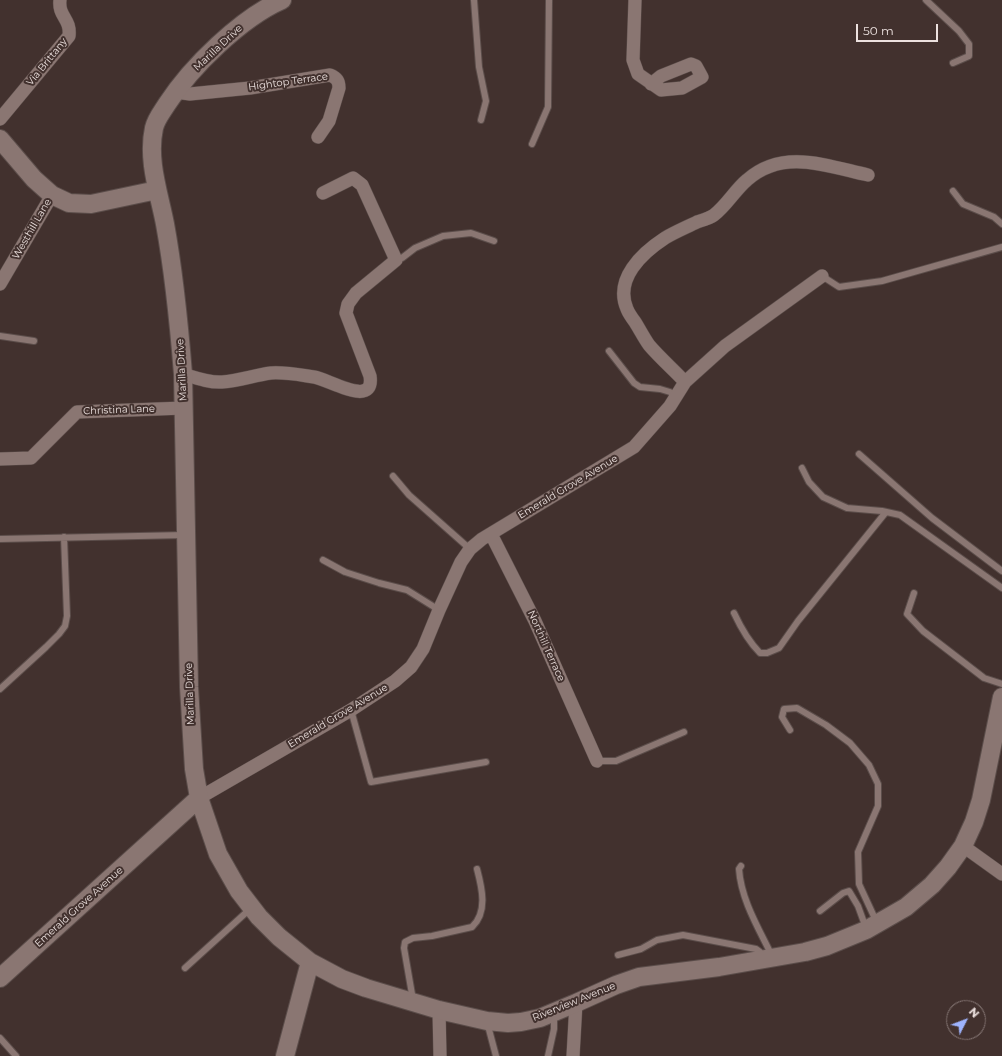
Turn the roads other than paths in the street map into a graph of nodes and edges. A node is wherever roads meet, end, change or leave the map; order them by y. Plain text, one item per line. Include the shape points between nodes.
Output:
1 (60, 0) edge
2 (474, 0) edge
3 (549, 0) edge
4 (635, 0) edge
5 (926, 0) edge
6 (275, 1) edge
7 (953, 63) dead end
8 (651, 84) dead end
9 (175, 92) junction
10 (0, 119) edge
11 (481, 120) dead end
12 (318, 137) dead end
13 (0, 139) edge
14 (532, 144) dead end
15 (868, 175) dead end
16 (157, 190) junction
17 (953, 191) dead end
18 (323, 192) dead end
19 (52, 195) junction
20 (1002, 224) edge
21 (494, 241) dead end
22 (1002, 248) edge
23 (396, 260) junction
24 (822, 276) joint
25 (0, 284) edge
26 (0, 336) edge
27 (34, 341) dead end
28 (609, 351) dead end
29 (183, 374) junction
30 (685, 382) junction
31 (676, 398) junction
32 (184, 408) junction
33 (859, 454) dead end
34 (0, 459) edge
35 (802, 468) dead end
36 (393, 476) dead end
37 (886, 512) junction
38 (491, 534) junction
39 (186, 535) junction
40 (64, 537) junction
41 (0, 539) edge
42 (470, 549) junction
43 (323, 560) dead end
44 (1002, 571) edge
45 (1002, 588) edge
46 (914, 593) dead end
47 (439, 610) junction
48 (734, 613) dead end
49 (1002, 684) edge
50 (0, 689) edge
51 (1002, 697) edge
52 (351, 710) junction
53 (790, 730) dead end
54 (684, 732) dead end
55 (597, 761) joint
56 (486, 762) dead end
57 (199, 798) junction
58 (963, 846) junction
59 (741, 866) dead end
60 (477, 869) dead end
61 (1002, 874) edge
62 (251, 908) junction
63 (820, 911) dead end
64 (872, 927) junction
65 (618, 955) dead end
66 (768, 959) junction
67 (310, 962) junction
68 (184, 968) dead end
69 (0, 978) edge
70 (414, 1002) junction
71 (576, 1003) junction
72 (439, 1010) junction
73 (554, 1012) junction
74 (487, 1021) junction
75 (0, 1038) edge
76 (16, 1056) edge
77 (285, 1056) edge
78 (440, 1056) edge
79 (496, 1056) edge
80 (548, 1056) edge
81 (573, 1056) edge

1 - 10 street, Via Brittany via 59,8 70,27 69,36
2 - 11 lane via 486,101
3 - 14 lane via 548,107
4 - 8 street via 633,60 638,74
5 - 7 lane via 969,44 969,56
6 - 9 street, Marilla Drive via 225,38
9 - 12 street, Hightop Terrace via 190,94 250,88 330,75 336,77 339,88 329,121
9 - 16 street, Marilla Drive via 154,127 152,154
13 - 19 street via 34,179
15 - 30 street via 804,161 773,165 748,179 714,215 665,238 634,264 625,285 627,309 650,346
16 - 19 street via 91,204 69,203
16 - 29 street, Marilla Drive via 172,265
17 - 20 lane via 963,204
18 - 23 street via 353,178 358,181
19 - 25 street, Westhill Lane
21 - 23 lane via 471,233 443,236 415,248
22 - 24 lane via 882,281 839,287
23 - 29 street via 356,293 348,304 346,313 370,376 371,382 366,390 352,391 318,378 286,373 222,382
24 - 30 street, Emerald Grove Avenue via 725,346
26 - 27 lane
28 - 31 lane via 634,383 640,387 670,392
29 - 32 street, Marilla Drive
30 - 31 street, Emerald Grove Avenue
31 - 38 street, Emerald Grove Avenue via 634,447
32 - 34 street, Christina Lane via 77,412 31,458
32 - 39 street, Marilla Drive
33 - 44 lane via 932,518
35 - 37 lane via 809,482 823,497 847,508
36 - 42 lane via 409,494
37 - 45 lane via 900,515
37 - 48 lane via 779,648 760,653 743,632
38 - 42 street, Emerald Grove Avenue
38 - 55 street, Northill Terrace via 535,621
39 - 40 lane
39 - 57 street, Marilla Drive via 194,769
40 - 41 lane
40 - 50 lane via 67,616 65,626
42 - 47 street, Emerald Grove Avenue via 461,562
43 - 47 lane via 345,572 407,590
46 - 49 lane via 907,614 924,631 984,678
47 - 52 street, Emerald Grove Avenue via 423,649 411,667 395,681
51 - 58 street, Riverview Avenue via 981,800
52 - 56 lane via 371,782
52 - 57 street, Emerald Grove Avenue
53 - 64 lane via 782,717 784,709 797,708 826,725 850,743 869,765 878,784 878,806 858,852 859,884
54 - 55 lane via 616,761
57 - 62 street, Riverview Avenue via 218,854
57 - 69 street, Emerald Grove Avenue
58 - 61 street
58 - 64 street, Riverview Avenue via 932,886 906,907
59 - 66 lane via 741,888
60 - 70 lane via 483,893 477,923 472,927 413,938 405,942
62 - 67 street, Riverview Avenue via 279,937
62 - 68 lane
63 - 64 lane via 849,891
64 - 66 street, Riverview Avenue via 826,946
65 - 66 lane via 641,949 657,940 684,935 756,949
66 - 71 street, Riverview Avenue via 639,976
67 - 70 street, Riverview Avenue via 342,979
67 - 77 street
70 - 72 street, Riverview Avenue
71 - 73 street, Riverview Avenue
71 - 81 street
72 - 74 street, Riverview Avenue
72 - 78 street
73 - 74 street, Riverview Avenue via 521,1022
73 - 80 lane via 554,1030
74 - 79 lane
75 - 76 lane

